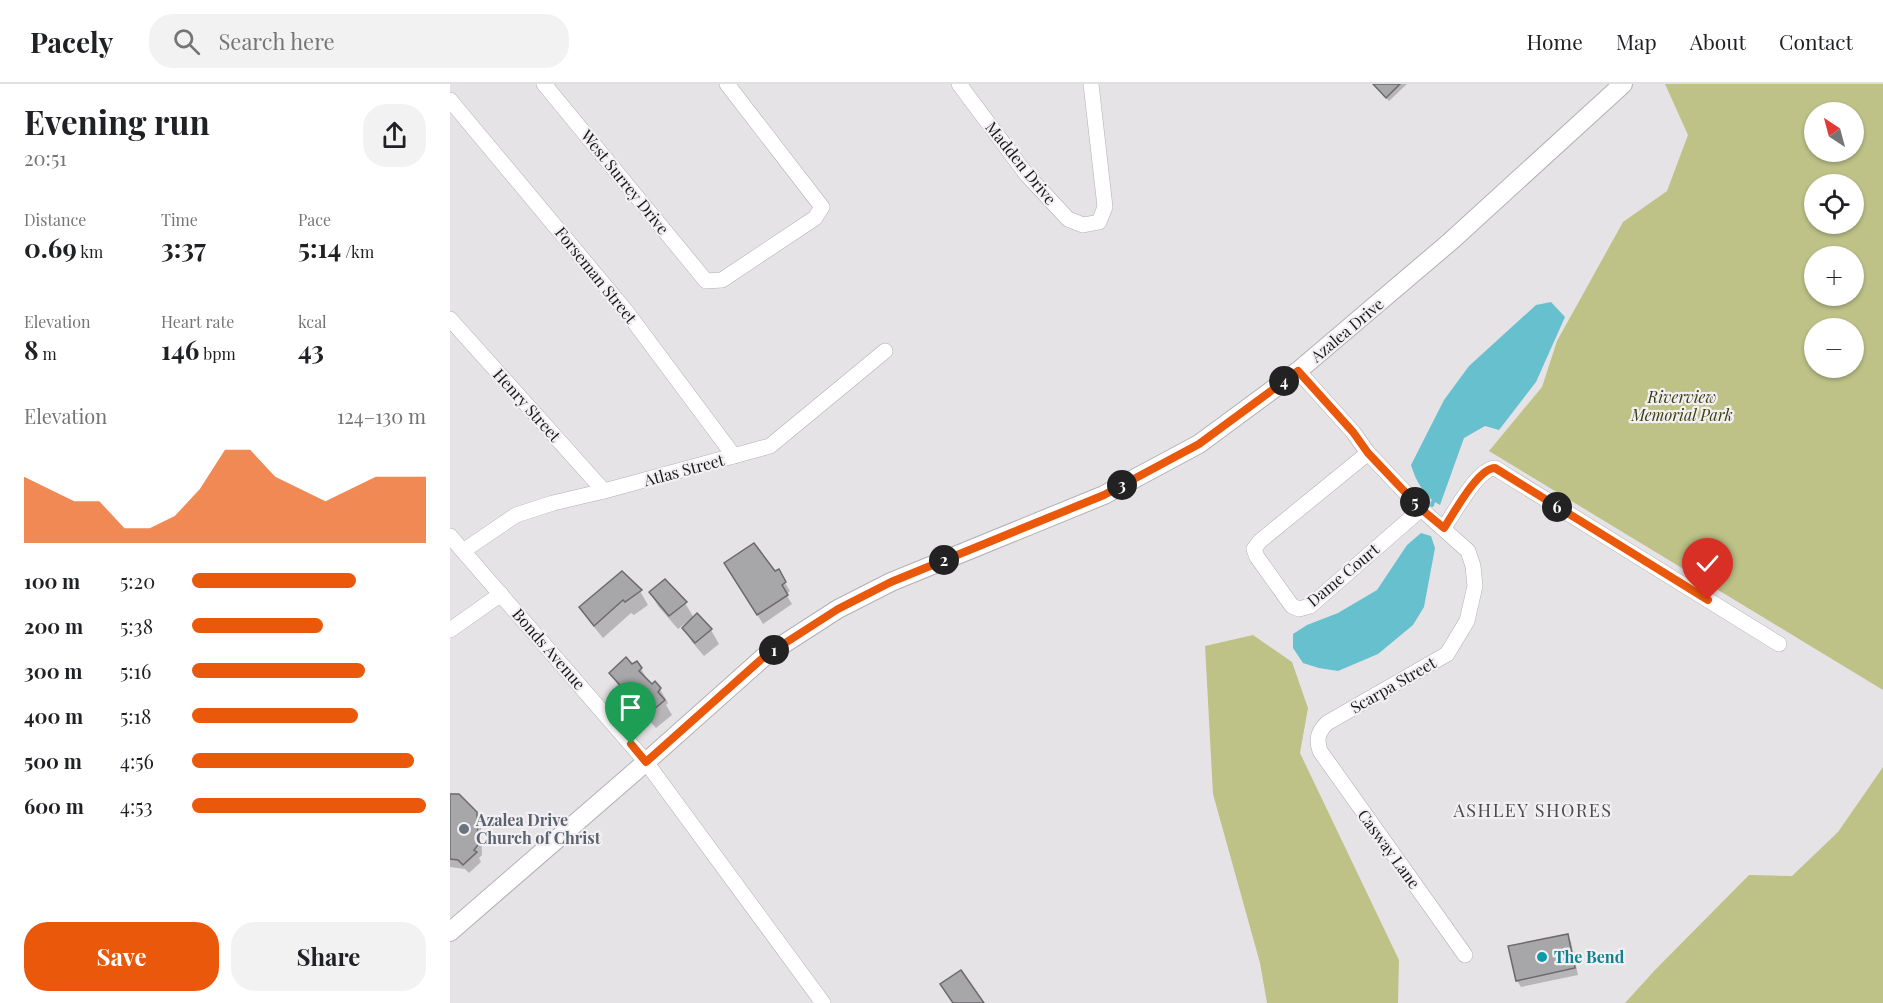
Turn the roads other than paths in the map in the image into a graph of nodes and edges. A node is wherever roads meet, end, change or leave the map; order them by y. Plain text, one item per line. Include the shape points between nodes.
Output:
1 (544, 84) edge
2 (727, 84) edge
3 (958, 84) edge
4 (1091, 84) edge
5 (1623, 84) edge
6 (450, 100) edge
7 (450, 318) edge
8 (885, 351) dead end
9 (1298, 371) junction
10 (1368, 453) junction
11 (734, 456) junction
12 (604, 491) junction
13 (1421, 509) junction
14 (1444, 528) junction
15 (450, 536) edge
16 (463, 551) junction
17 (501, 594) junction
18 (450, 630) edge
19 (1779, 644) dead end
20 (1317, 742) joint
21 (646, 762) junction
22 (450, 932) edge
23 (1465, 955) dead end
24 (824, 1003) edge

1 - 2 street, West Surrey Drive via 706,281 722,280 815,218 822,207
3 - 4 street, Madden Drive via 1027,176 1068,219 1083,225 1098,222 1105,207
5 - 9 street, Azalea Drive via 1460,234
6 - 11 street, Forseman Street via 626,310
7 - 12 street, Henry Street
8 - 11 street, Atlas Street via 770,446
9 - 10 street, Scarpa Street
9 - 21 street, Azalea Drive via 1199,444 1104,495 891,582 838,609 765,656
10 - 13 street, Scarpa Street
10 - 13 street, Dame Court via 1254,549 1292,606 1310,606
11 - 12 street, Atlas Street
12 - 16 street, Atlas Street via 516,515
13 - 14 street, Scarpa Street
14 - 19 street via 1480,475 1495,468
14 - 20 street, Scarpa Street via 1468,551 1473,566 1475,586 1467,621 1447,654 1327,723 1319,731
15 - 16 street, Bonds Avenue
16 - 17 street, Bonds Avenue
17 - 18 street
17 - 21 street, Bonds Avenue
20 - 23 street, Casway Lane
21 - 22 street, Azalea Drive
21 - 24 street, Bonds Avenue

